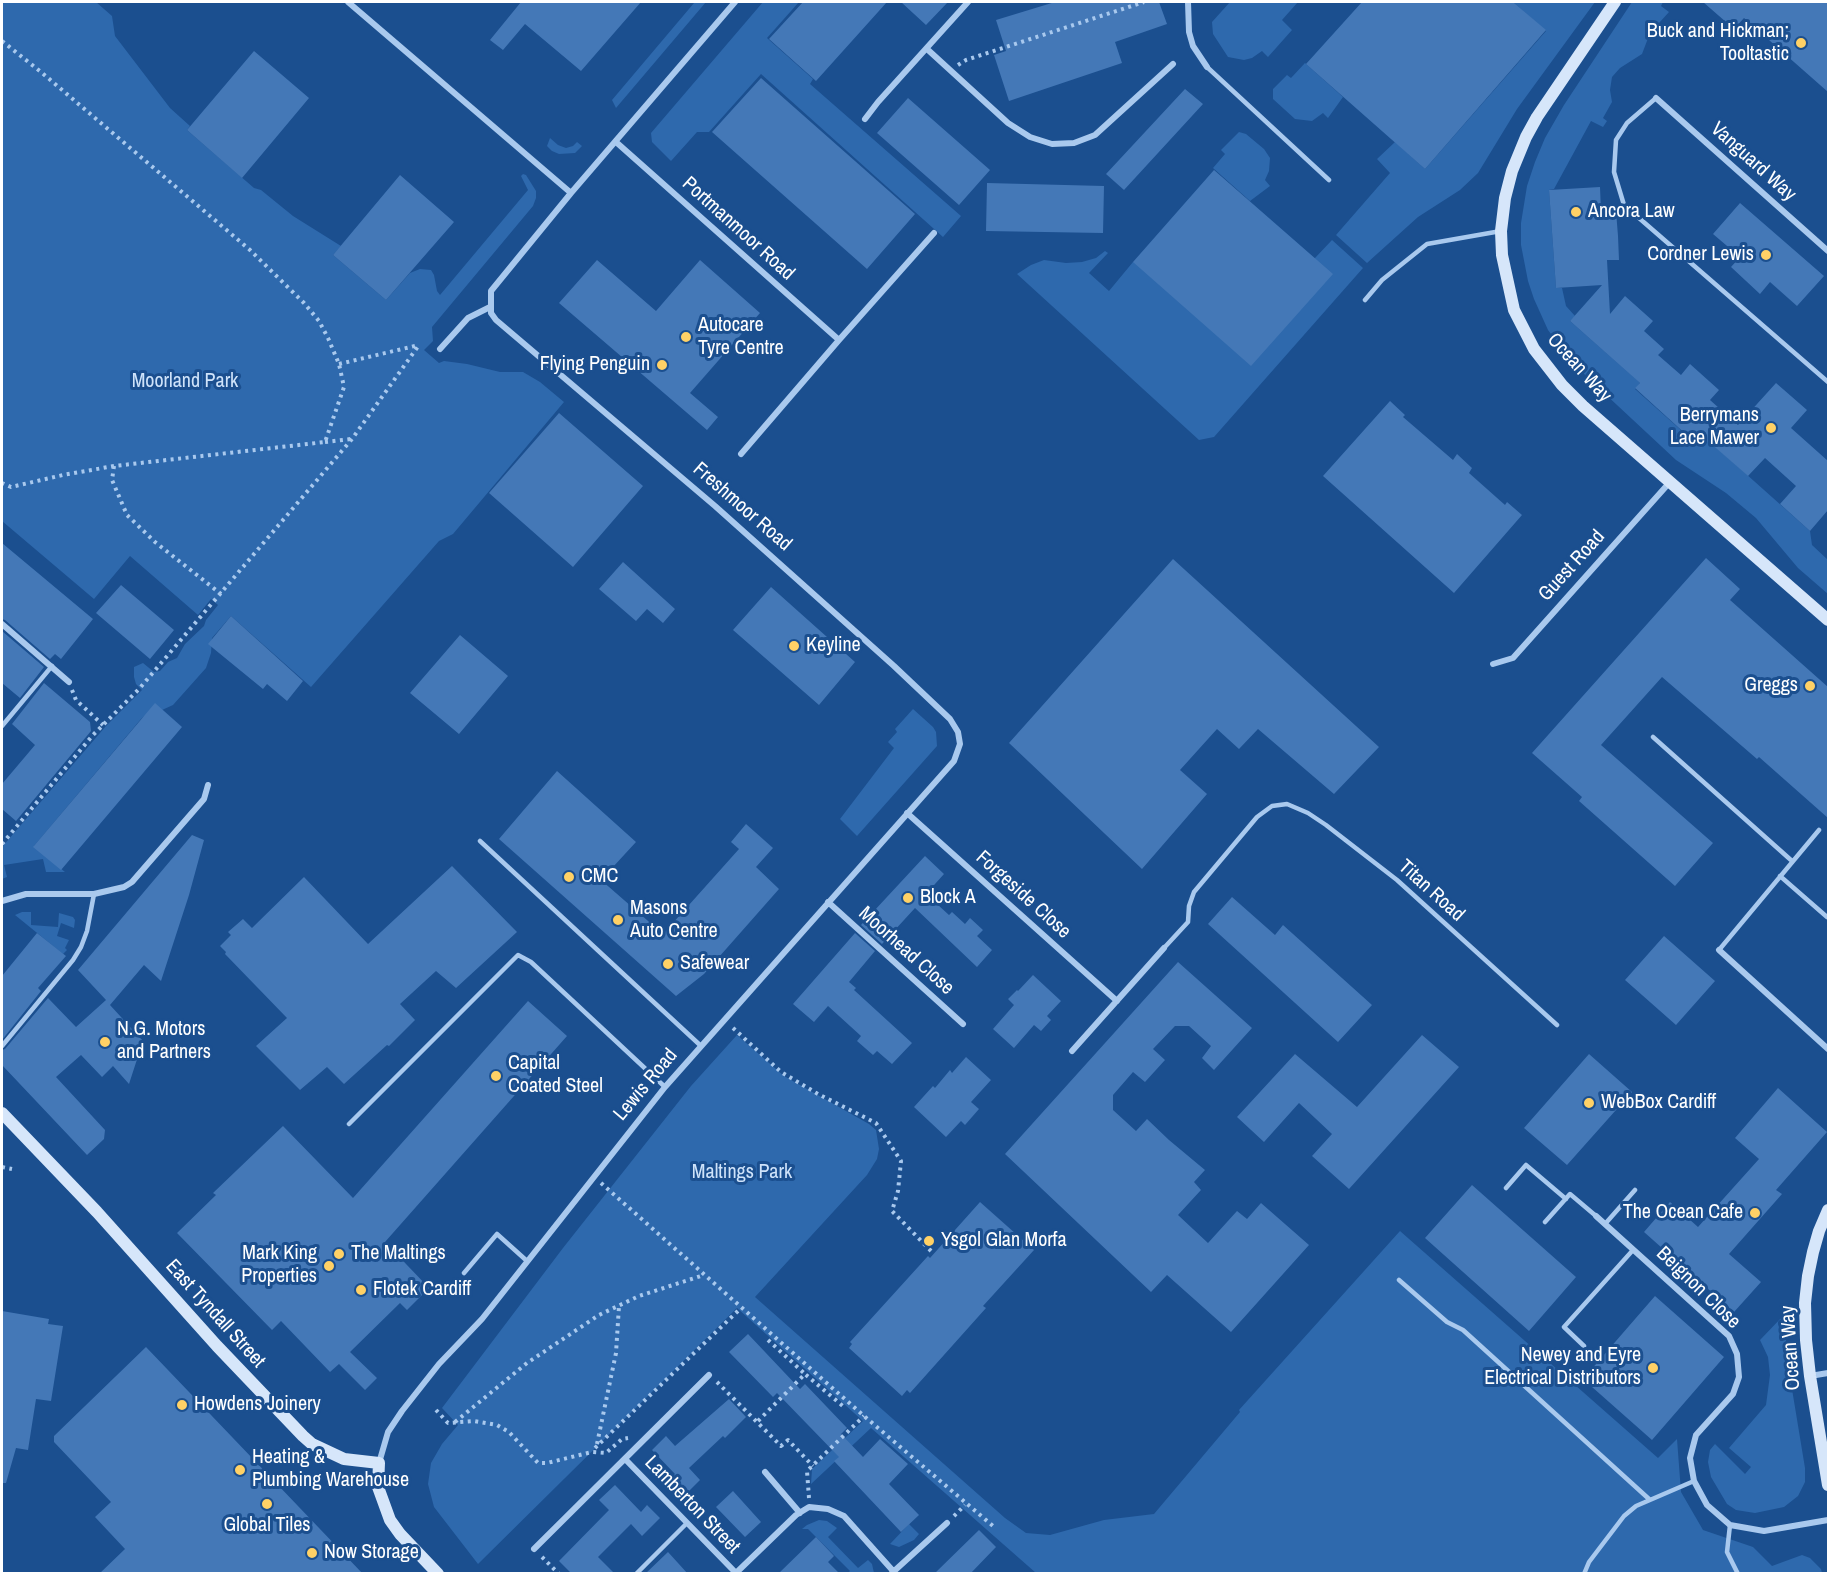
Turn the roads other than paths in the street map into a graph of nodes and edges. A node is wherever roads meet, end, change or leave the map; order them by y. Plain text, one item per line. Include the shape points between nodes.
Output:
1 (348, 2) edge
2 (735, 2) edge
3 (968, 2) edge
4 (1188, 2) edge
5 (1615, 2) edge
6 (927, 49) junction
7 (1173, 64) dead end
8 (1207, 67) joint
9 (1656, 98) joint
10 (865, 119) dead end
11 (616, 142) junction
12 (1329, 180) dead end
13 (571, 193) junction
14 (1501, 231) junction
15 (934, 233) dead end
16 (1828, 252) edge
17 (1365, 300) dead end
18 (490, 307) junction
19 (839, 340) junction
20 (440, 349) dead end
21 (1828, 382) edge
22 (741, 454) dead end
23 (1671, 482) junction
24 (1828, 620) edge
25 (2, 624) edge
26 (1493, 664) dead end
27 (52, 666) junction
28 (69, 682) road end
29 (2, 726) edge
30 (1653, 737) dead end
31 (960, 744) joint
32 (208, 784) dead end
33 (907, 813) junction
34 (1819, 830) dead end
35 (480, 841) dead end
36 (1792, 861) junction
37 (1780, 876) junction
38 (94, 894) junction
39 (2, 901) edge
40 (828, 902) junction
41 (1827, 917) dead end
42 (1164, 948) joint
43 (1719, 950) joint
44 (1117, 1001) junction
45 (963, 1024) dead end
46 (1557, 1025) dead end
47 (2, 1046) edge
48 (701, 1046) junction
49 (1828, 1049) edge
50 (1072, 1051) dead end
51 (664, 1087) junction
52 (2, 1113) edge
53 (349, 1124) dead end
54 (1506, 1188) dead end
55 (1635, 1190) dead end
56 (1566, 1199) junction
57 (1828, 1210) edge
58 (1596, 1216) joint
59 (1545, 1222) dead end
60 (1605, 1224) junction
61 (1633, 1250) junction
62 (527, 1261) junction
63 (464, 1273) dead end
64 (1399, 1280) dead end
65 (1584, 1346) dead end
66 (1828, 1373) edge
67 (710, 1375) road end
68 (1810, 1376) junction
69 (625, 1459) junction
70 (379, 1463) junction
71 (765, 1472) dead end
72 (1694, 1481) junction
73 (1828, 1485) edge
74 (1649, 1499) junction
75 (800, 1513) junction
76 (1828, 1520) edge
77 (687, 1523) junction
78 (947, 1523) dead end
79 (1730, 1525) junction
80 (534, 1549) road end
81 (736, 1573) edge
82 (893, 1573) edge
83 (438, 1574) edge
84 (636, 1574) edge
85 (1584, 1574) edge
86 (1738, 1574) edge

1 - 13 street
2 - 11 street
3 - 6 street
4 - 8 street via 1193,46
5 - 14 street, Ocean Way via 1526,137 1512,171
6 - 7 street via 1008,123 1030,137 1052,144 1074,143 1095,135
6 - 10 street
8 - 12 lane
9 - 16 street, Vanguard Way
9 - 21 lane via 1628,123 1616,140 1614,172 1624,205
11 - 13 street
11 - 19 street, Portmanmoor Road
13 - 18 street via 491,291
14 - 17 lane via 1427,244 1382,280
14 - 23 street, Ocean Way via 1514,310 1534,350 1583,406
15 - 19 street
18 - 20 street via 468,318
18 - 31 street, Freshmoor Road via 496,320 686,480 894,666 950,719
19 - 22 street
23 - 24 street, Ocean Way
23 - 26 street, Guest Road via 1513,658
25 - 27 street
27 - 28 street
27 - 29 lane
30 - 36 lane
31 - 33 street, Lewis Road via 954,761
32 - 38 street via 204,799 132,882
33 - 40 street, Lewis Road
33 - 44 street, Forgeside Close
34 - 36 lane
35 - 48 lane
36 - 37 lane
37 - 41 lane
37 - 43 lane
38 - 39 street via 26,894
38 - 47 lane via 87,932 74,960
40 - 45 street, Moorhead Close
40 - 48 street, Lewis Road
42 - 44 street
42 - 46 lane, Titan Road via 1188,922 1194,892 1257,817 1272,806 1287,804 1308,813 1355,846
43 - 49 street
44 - 50 street
48 - 51 street, Lewis Road
51 - 53 lane via 531,962 518,955
51 - 62 street, Lewis Road
52 - 70 street, East Tyndall Street via 303,1436 344,1459
54 - 56 lane via 1526,1165
55 - 60 lane
56 - 58 lane via 1570,1194
56 - 59 lane
57 - 68 street, Ocean Way via 1819,1231 1805,1303
58 - 60 street, Beignon Close
60 - 61 street, Beignon Close
61 - 65 lane via 1564,1327
61 - 72 street, Beignon Close via 1729,1336 1737,1354 1739,1377 1732,1394 1696,1435 1690,1458
62 - 63 lane via 497,1234
62 - 70 street, Lewis Road via 402,1411 388,1432
64 - 74 lane via 1447,1322 1463,1330
66 - 68 street
67 - 69 street, Lamberton Street
68 - 73 street, Ocean Way
69 - 77 street, Lamberton Street
69 - 80 street, Lamberton Street
70 - 83 street via 378,1487 390,1520
71 - 75 street
72 - 74 lane
72 - 79 street, Beignon Close via 1707,1505
74 - 85 lane via 1624,1516 1588,1562
75 - 81 street
75 - 82 street via 809,1508 828,1509 844,1516
76 - 79 street via 1764,1531
77 - 81 street, Lamberton Street
77 - 84 lane
78 - 82 street
79 - 86 lane via 1727,1552

